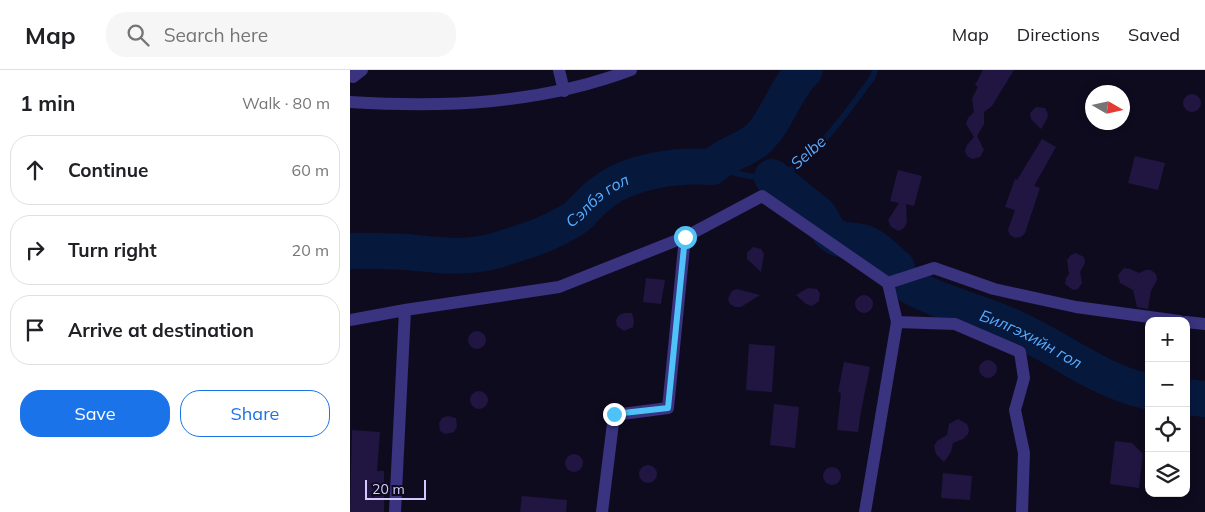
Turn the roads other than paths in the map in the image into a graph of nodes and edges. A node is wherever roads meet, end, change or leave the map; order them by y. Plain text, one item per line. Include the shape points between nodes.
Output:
1 (362, 70) edge
2 (560, 70) edge
3 (631, 70) edge
4 (350, 76) edge
5 (564, 90) junction
6 (350, 102) edge
7 (685, 237) junction
8 (888, 283) junction
9 (405, 310) junction
10 (1150, 317) edge
11 (350, 320) edge
12 (897, 322) junction
13 (1190, 322) edge
14 (1205, 324) edge
15 (395, 512) edge
16 (602, 512) edge
17 (865, 512) edge
18 (1022, 512) edge

1 - 4 street
2 - 5 street
3 - 5 street
5 - 6 street via 484,102 416,105
7 - 8 street via 762,196
7 - 9 street via 559,287
7 - 16 street via 668,408 614,414
8 - 10 street via 934,268 994,289 1076,307
8 - 12 street
9 - 11 street
9 - 15 street
12 - 17 street
12 - 18 street via 955,324 1020,352 1024,378 1015,410 1024,453
13 - 14 street

